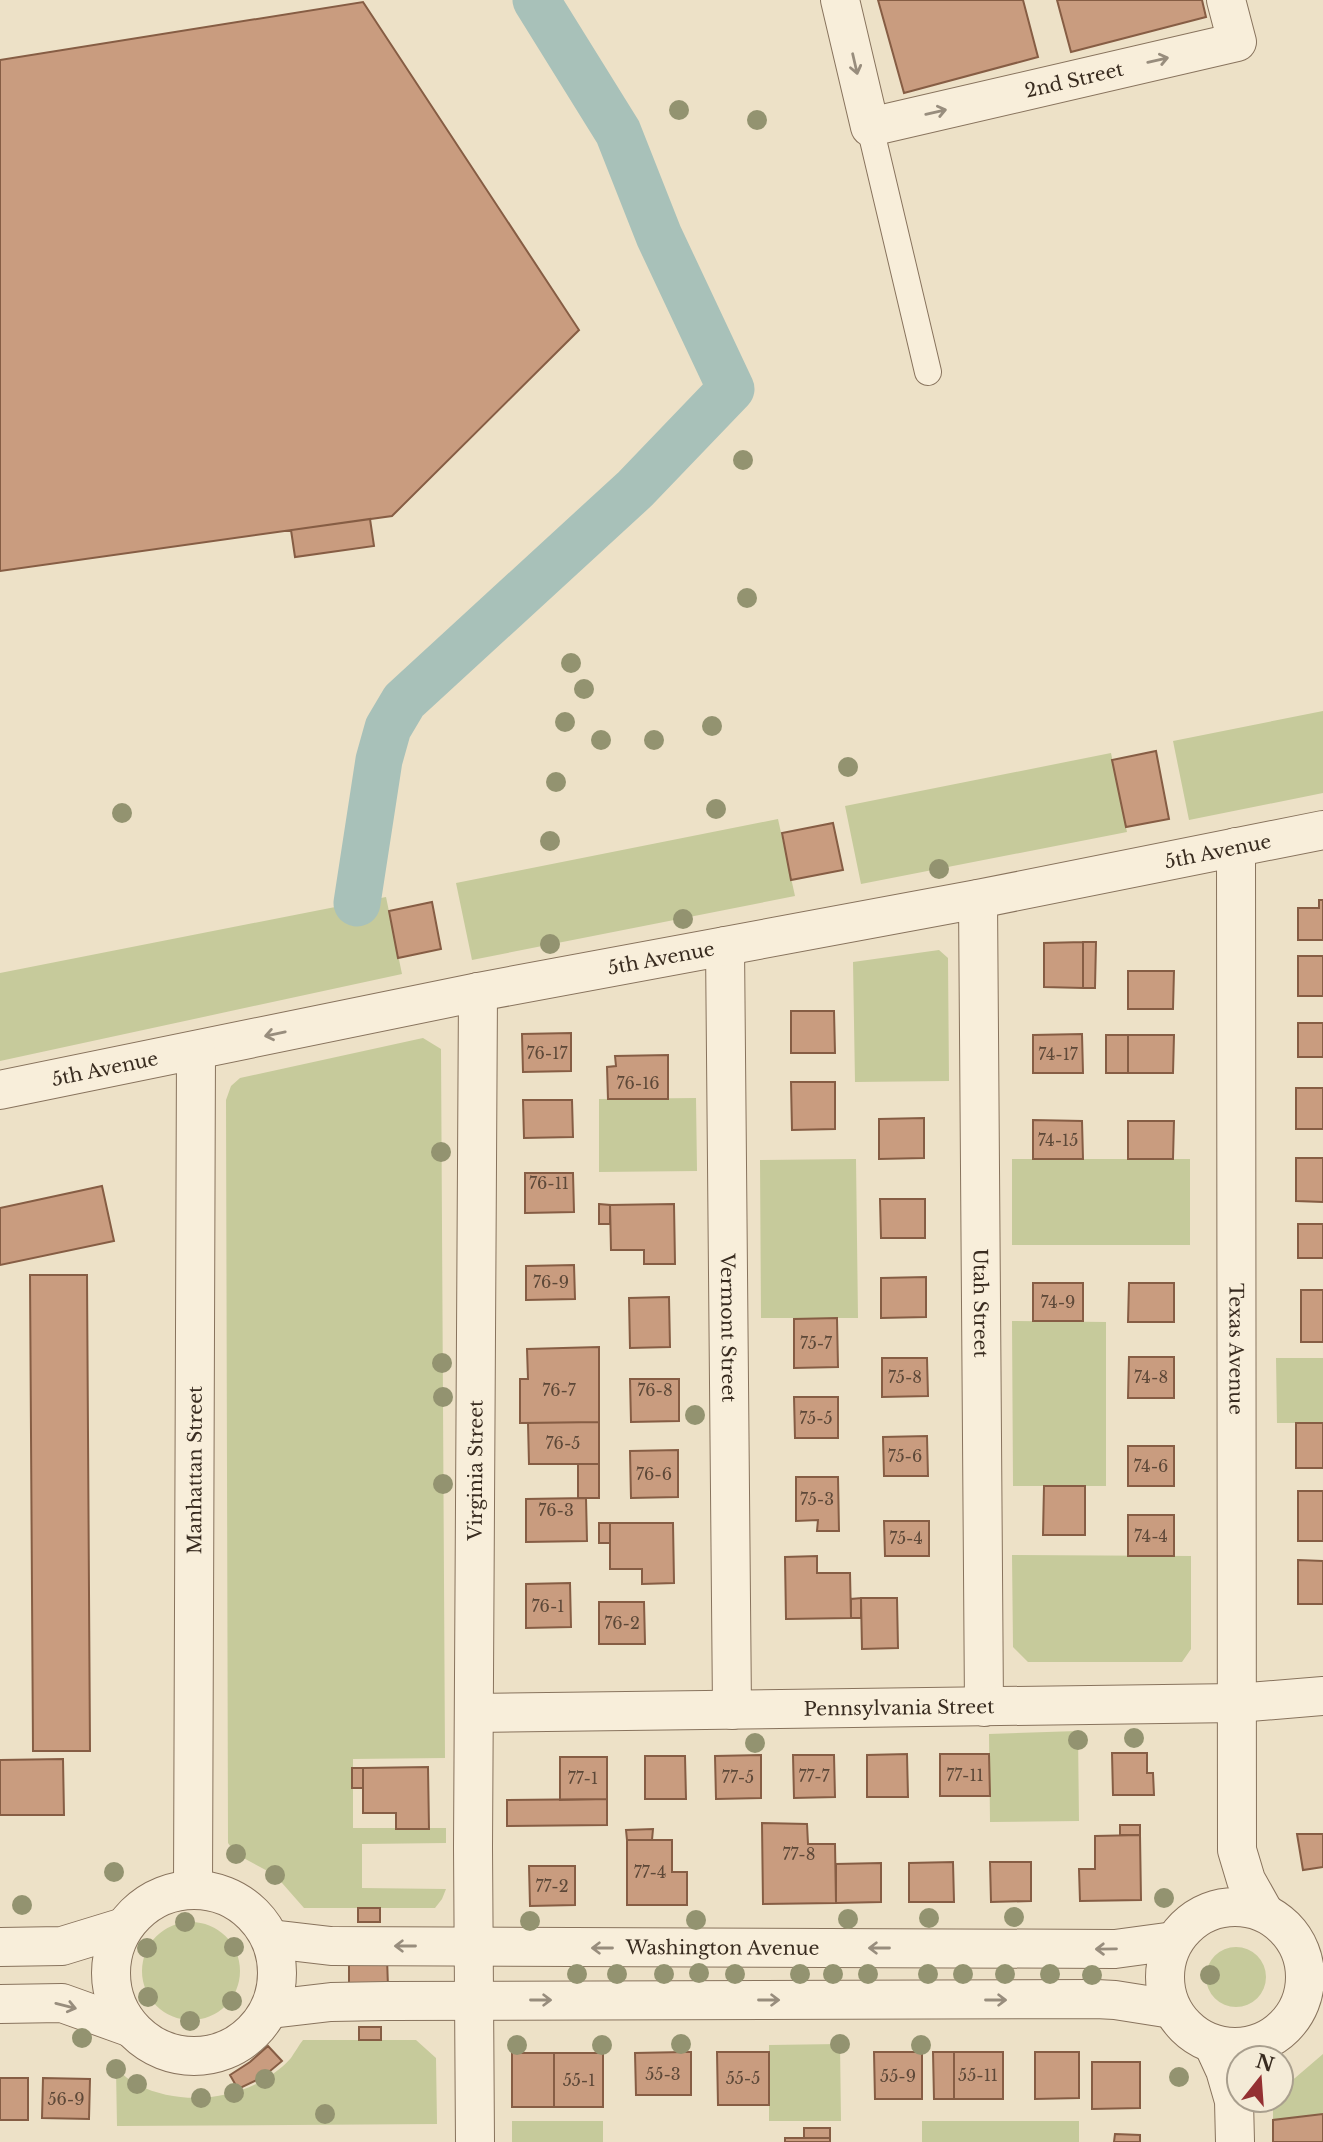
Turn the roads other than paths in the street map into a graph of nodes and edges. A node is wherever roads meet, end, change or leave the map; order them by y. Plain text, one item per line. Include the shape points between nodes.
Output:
1 (840, 0) edge
2 (1226, 0) edge
3 (870, 127) junction
4 (928, 372) dead end
5 (1323, 830) edge
6 (1236, 847) junction
7 (978, 899) junction
8 (725, 946) junction
9 (478, 992) junction
10 (196, 1051) junction
11 (0, 1090) edge
12 (1323, 1696) edge
13 (1237, 1703) junction
14 (984, 1707) junction
15 (732, 1710) junction
16 (474, 1713) junction
17 (1237, 1850) junction
18 (193, 1890) junction
19 (1209, 1911) junction
20 (1264, 1912) junction
21 (124, 1927) junction
22 (271, 1939) junction
23 (1174, 1941) junction
24 (0, 1947) edge
25 (473, 1947) junction
26 (1312, 1956) edge
27 (1314, 1991) edge
28 (473, 2000) junction
29 (0, 2004) edge
30 (271, 2009) junction
31 (1172, 2009) junction
32 (129, 2027) junction
33 (1213, 2044) junction
34 (1263, 2044) edge
35 (1225, 2046) edge
36 (1225, 2070) edge
37 (1236, 2114) edge
38 (475, 2142) edge
39 (1235, 2142) edge

1 -> 3 street
3 -> 2 street, 2nd Street via 1237,42
3 - 4 lane
5 - 6 street, 5th Avenue
6 - 7 street, 5th Avenue
6 - 13 street, Texas Avenue
7 - 8 street, 5th Avenue
7 - 14 street, Utah Street
8 - 9 street, 5th Avenue
8 - 15 street, Vermont Street
9 -> 10 street, 5th Avenue
9 - 16 street, Virginia Street
10 - 11 street, 5th Avenue
10 - 18 street, Manhattan Street
12 - 13 street, Pennsylvania Street
13 - 14 street, Pennsylvania Street
13 - 17 street, Texas Avenue
14 - 15 street, Pennsylvania Street
15 - 16 street, Pennsylvania Street
16 - 25 street, Virginia Street
17 - 19 street, Texas Avenue
17 - 20 street, Texas Avenue via 1246,1880
18 - 21 street via 166,1894 143,1907
18 - 22 street via 217,1893 239,1903 258,1919
19 - 20 street via 1246,1907
19 - 23 street via 1189,1923
20 - 26 street
21 - 24 street via 62,1946
21 - 32 street via 113,1951 110,1978 116,2004
25 -> 22 street, Washington Avenue via 331,1946
22 - 30 street via 278,1962 278,1986
23 -> 25 street, Washington Avenue via 1115,1949
23 - 31 street via 1165,1975
25 - 28 street, Virginia Street
26 - 27 street via 1306,1973
27 - 34 street
28 - 30 street via 331,2002
28 -> 31 street via 1096,1999
28 - 38 street, Virginia Street
29 -> 32 street via 62,2003
30 - 32 street via 255,2032 232,2049 205,2056 177,2056 151,2045
31 - 33 street via 1196,2036
33 - 35 street
33 - 36 street
37 - 39 street

